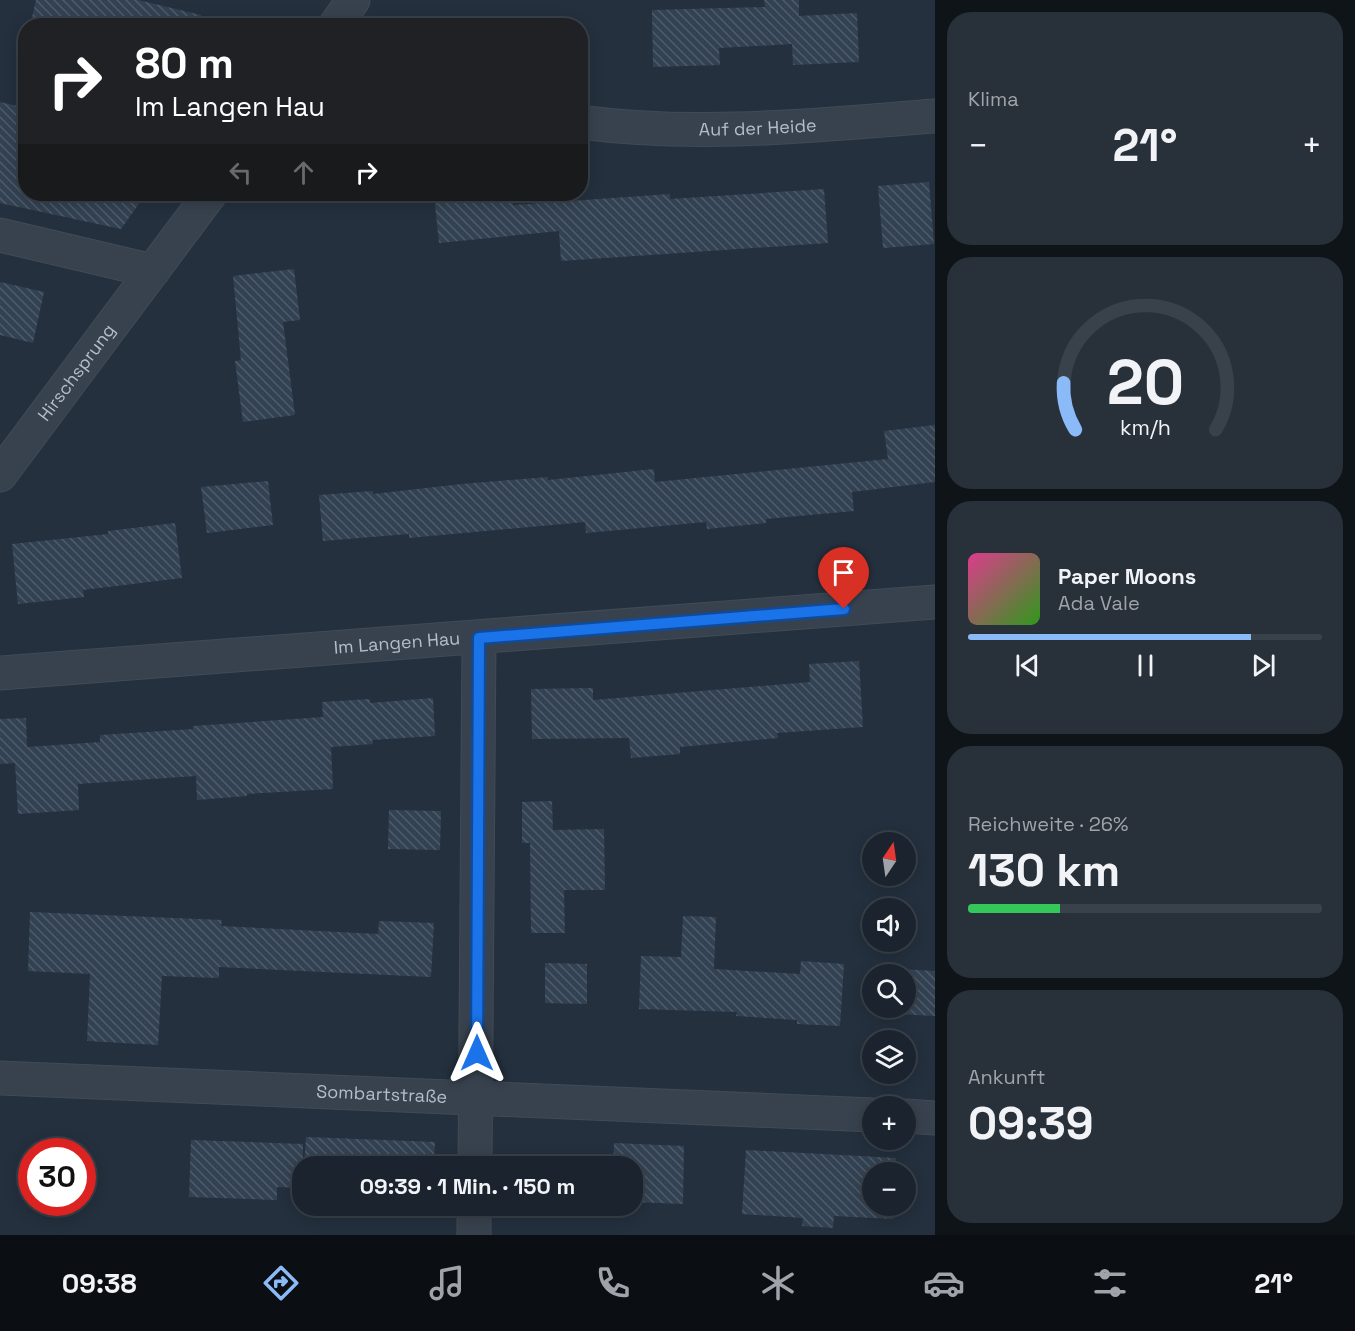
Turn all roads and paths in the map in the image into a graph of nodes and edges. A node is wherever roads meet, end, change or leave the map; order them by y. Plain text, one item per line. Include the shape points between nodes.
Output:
1 (354, 0) edge
2 (340, 18) edge
3 (935, 116) edge
4 (588, 123) edge
5 (205, 201) edge
6 (0, 235) edge
7 (153, 270) junction
8 (0, 475) edge
9 (935, 602) edge
10 (479, 638) junction
11 (0, 673) edge
12 (0, 1078) edge
13 (477, 1099) junction
14 (862, 1115) edge
15 (916, 1117) edge
16 (935, 1118) edge
17 (475, 1156) edge
18 (474, 1216) edge
19 (474, 1235) edge

1 - 2 street
3 - 4 street, Auf der Heide via 699,131
5 - 7 street, Hirschsprung
6 - 7 street
7 - 8 street, Hirschsprung
9 - 10 street, Im Langen Hau
10 - 11 street, Im Langen Hau
10 - 13 street
12 - 13 street, Sombartstraße
13 - 14 street, Sombartstraße
13 - 17 street
15 - 16 street
18 - 19 street

